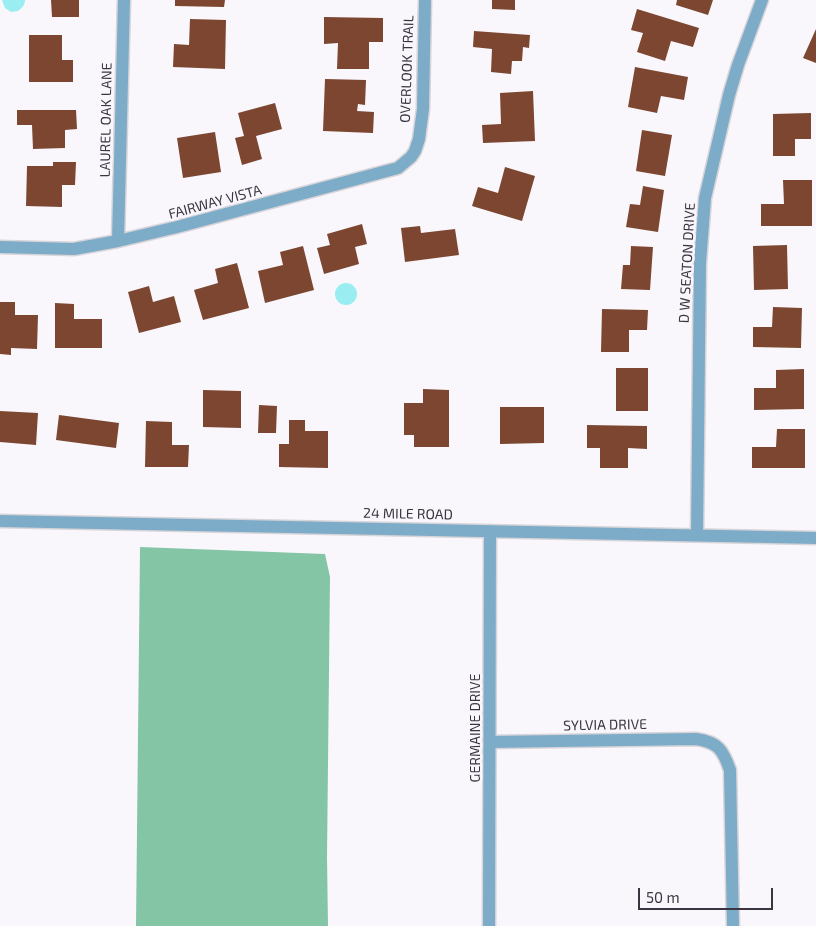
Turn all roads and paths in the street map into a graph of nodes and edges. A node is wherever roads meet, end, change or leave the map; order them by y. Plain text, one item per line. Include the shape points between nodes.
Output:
1 (124, 0) edge
2 (425, 0) edge
3 (762, 0) edge
4 (418, 139) joint
5 (118, 241) junction
6 (0, 247) edge
7 (0, 521) edge
8 (490, 531) junction
9 (697, 535) junction
10 (816, 538) edge
11 (490, 742) junction
12 (489, 926) edge
13 (734, 926) edge

1 - 5 street, LAUREL OAK LANE
2 - 4 street, OVERLOOK TRAIL via 423,101
3 - 9 street, D W SEATON DRIVE via 729,95 705,198 700,263
4 - 5 street, FAIRWAY VISTA via 411,157 398,168
5 - 6 street, FAIRWAY VISTA via 74,249
7 - 8 street, 24 MILE ROAD
8 - 9 street, 24 MILE ROAD
8 - 11 street, GERMAINE DRIVE
9 - 10 street, 24 MILE ROAD
11 - 12 street, GERMAINE DRIVE
11 - 13 street, SYLVIA DRIVE via 696,739 710,741 718,747 730,770

